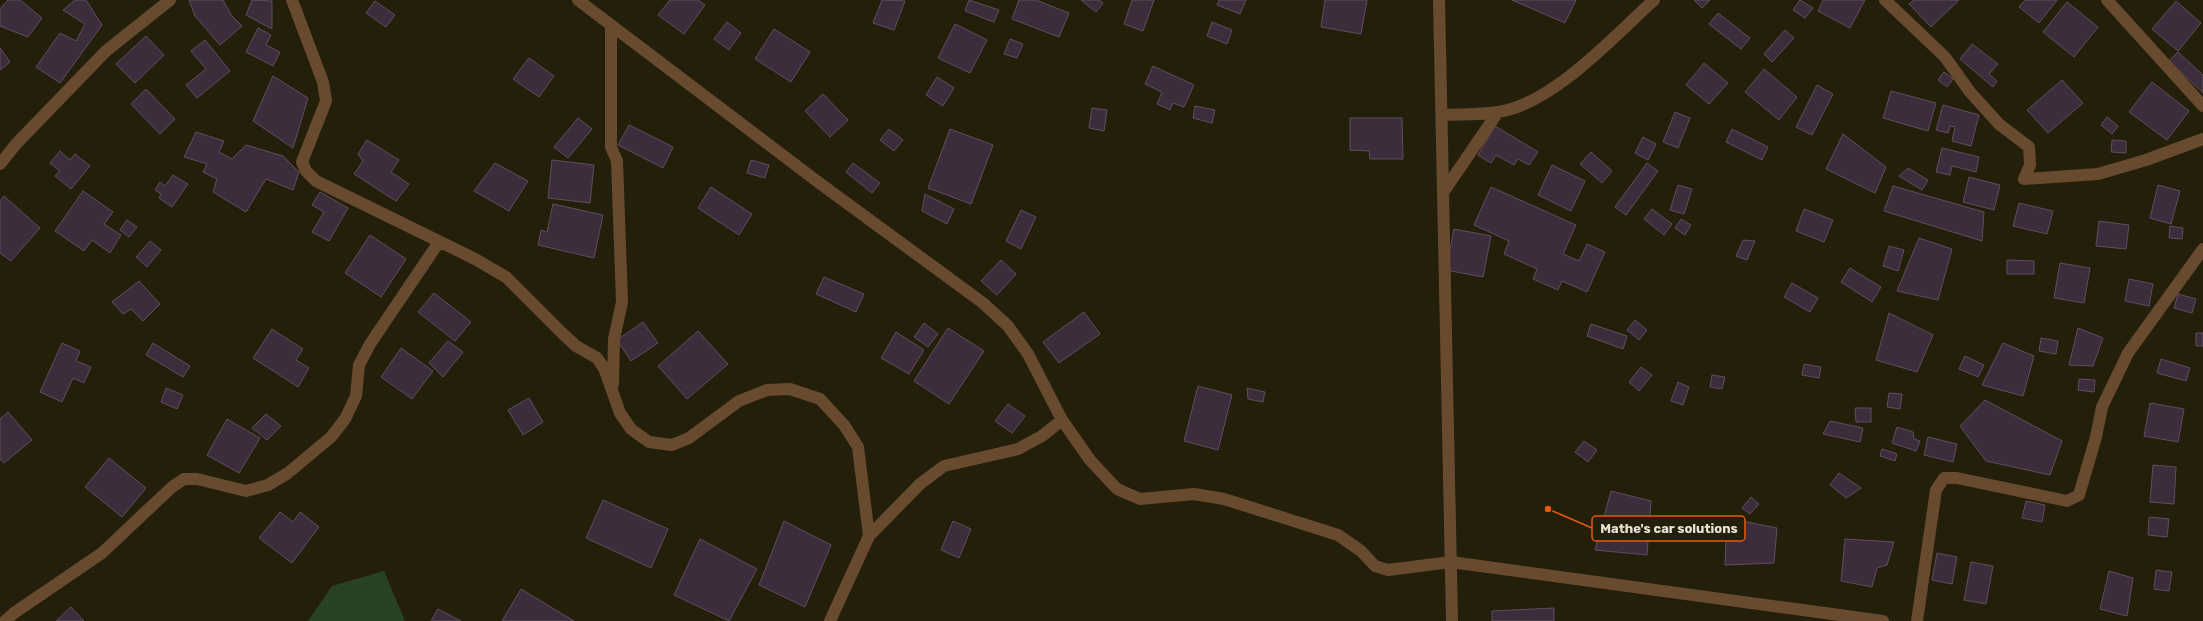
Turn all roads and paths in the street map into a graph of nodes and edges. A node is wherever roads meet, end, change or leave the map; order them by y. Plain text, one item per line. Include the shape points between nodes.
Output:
1 (170, 0) edge
2 (292, 0) edge
3 (578, 0) edge
4 (1439, 0) edge
5 (1654, 0) edge
6 (1885, 0) edge
7 (2107, 0) edge
8 (611, 25) junction
9 (2203, 106) edge
10 (1498, 112) junction
11 (1443, 115) junction
12 (2203, 138) edge
13 (0, 164) edge
14 (1444, 191) junction
15 (439, 242) junction
16 (2203, 249) edge
17 (613, 393) junction
18 (1062, 420) junction
19 (869, 536) junction
20 (1451, 562) junction
21 (5, 621) edge
22 (830, 621) edge
23 (1452, 621) edge
24 (1879, 621) edge
25 (1917, 621) edge

1 - 13 street via 106,51 16,144
2 - 15 street via 323,82 326,101 302,162 306,171 316,181
3 - 8 street
4 - 11 street
5 - 10 street via 1559,86 1540,97
6 - 12 street via 1945,57 1970,92 1999,124 2029,147 2030,165 2024,179 2098,174 2146,160
7 - 9 street
8 - 17 street via 611,147 617,161 622,302 614,339
8 - 18 street via 983,303 1008,326 1028,354
10 - 11 street
10 - 14 street
11 - 14 street
14 - 20 street
15 - 17 street via 506,277 576,346 597,358 604,368
15 - 21 street via 370,344 360,365 356,396 345,419 332,437 288,473 268,485 246,491 197,479 184,479 172,487 102,553
16 - 25 street via 2128,353 2102,407 2079,495 2067,501 1957,478 1944,478 1936,490
17 - 19 street via 620,413 631,429 649,442 672,445 689,438 740,401 767,390 790,389 820,399 844,425 858,447
18 - 19 street via 1042,436 1018,449 944,466 920,484
18 - 20 street via 1090,460 1117,489 1140,499 1194,494 1224,498 1338,535 1361,551 1375,566 1388,570
19 - 22 street
20 - 23 street
20 - 24 street

